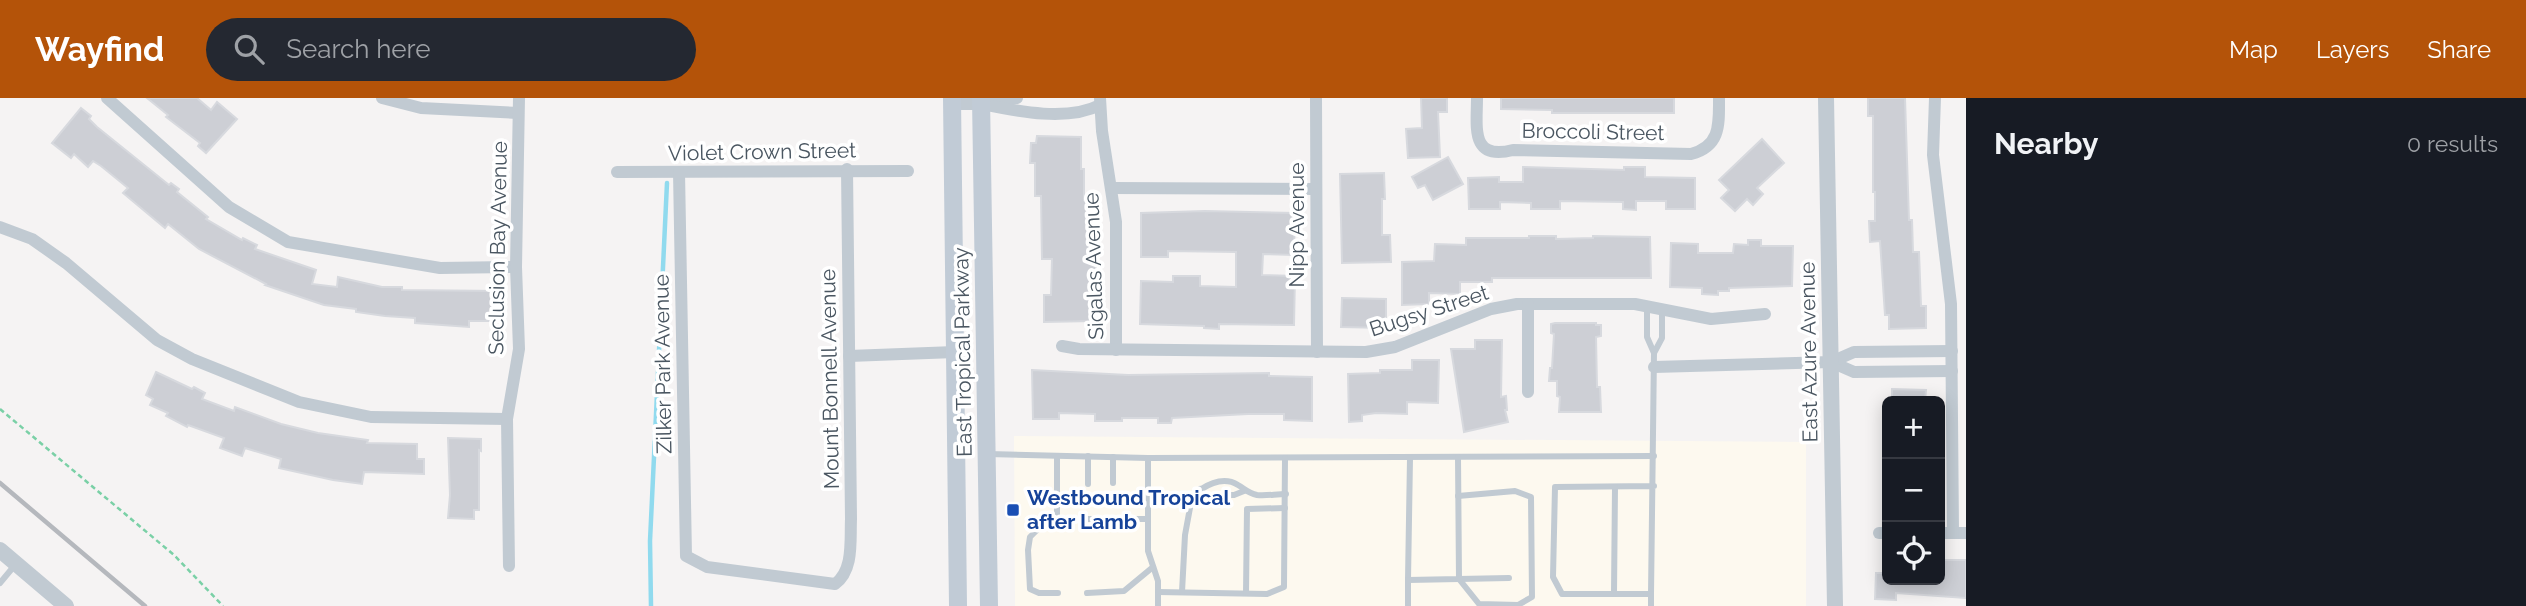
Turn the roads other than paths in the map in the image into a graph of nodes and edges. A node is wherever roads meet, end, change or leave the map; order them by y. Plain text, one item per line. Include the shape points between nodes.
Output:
1 (107, 98) edge
2 (382, 98) edge
3 (519, 98) edge
4 (1017, 98) edge
5 (1088, 98) edge
6 (1316, 98) edge
7 (1477, 98) edge
8 (1719, 98) edge
9 (1826, 98) edge
10 (1935, 98) edge
11 (952, 101) edge
12 (981, 101) edge
13 (1100, 102) edge
14 (518, 113) junction
15 (847, 169) junction
16 (908, 171) dead end
17 (617, 172) dead end
18 (679, 172) junction
19 (1112, 188) junction
20 (1316, 189) junction
21 (0, 227) edge
22 (516, 267) junction
23 (1528, 304) junction
24 (1647, 305) junction
25 (1662, 309) junction
26 (1765, 314) dead end
27 (1062, 346) dead end
28 (1116, 350) junction
29 (1952, 351) junction
30 (955, 352) junction
31 (1317, 352) junction
32 (1911, 352) junction
33 (849, 356) junction
34 (1654, 360) junction
35 (1830, 362) junction
36 (1911, 372) junction
37 (1952, 372) junction
38 (1528, 392) dead end
39 (507, 419) junction
40 (988, 454) junction
41 (1057, 456) junction
42 (1088, 456) junction
43 (1654, 456) junction
44 (1112, 457) junction
45 (1458, 457) junction
46 (1148, 458) junction
47 (1285, 458) junction
48 (1410, 458) junction
49 (1113, 483) dead end
50 (1088, 484) dead end
51 (1615, 486) junction
52 (1654, 486) junction
53 (1200, 489) junction
54 (1244, 491) junction
55 (1286, 494) junction
56 (1458, 496) junction
57 (1285, 508) junction
58 (1088, 509) dead end
59 (1113, 509) dead end
60 (1057, 519) junction
61 (1089, 519) junction
62 (1113, 519) junction
63 (1148, 519) junction
64 (1953, 533) edge
65 (0, 550) edge
66 (16, 564) junction
67 (509, 566) dead end
68 (1153, 567) junction
69 (1509, 578) dead end
70 (1459, 579) junction
71 (1408, 580) junction
72 (0, 583) edge
73 (835, 584) joint
74 (1158, 592) junction
75 (1182, 592) junction
76 (1058, 593) dead end
77 (1087, 593) dead end
78 (1246, 593) junction
79 (1614, 594) junction
80 (1651, 594) junction
81 (66, 606) edge
82 (958, 606) edge
83 (989, 606) edge
84 (1158, 606) edge
85 (1408, 606) edge
86 (1651, 606) edge
87 (1835, 606) edge

1 - 22 street via 229,207 288,242 440,268
2 - 14 street via 421,108
3 - 14 street, Seclusion Bay Avenue
4 - 12 street
5 - 13 street
6 - 20 street, Nipp Avenue
7 - 8 street, Broccoli Street via 1476,135 1485,149 1691,154 1707,146 1717,133
9 - 35 street, East Azure Avenue
10 - 29 street via 1933,155 1951,304
11 - 12 street
11 - 30 main road, East Tropical Parkway
12 - 13 street via 1022,113 1086,112
12 - 40 main road, East Tropical Parkway
13 - 19 street, Sigalas Avenue
14 - 22 street, Seclusion Bay Avenue
15 - 16 street, Violet Crown Street
15 - 18 street, Violet Crown Street
15 - 33 street, Mount Bonnell Avenue
17 - 18 street, Violet Crown Street
18 - 73 street, Zilker Park Avenue via 685,556 707,567
19 - 20 street
19 - 28 street, Sigalas Avenue
20 - 31 street, Nipp Avenue
21 - 39 street via 32,239 66,263 157,340 299,402 371,417
22 - 39 street, Seclusion Bay Avenue via 519,349
23 - 24 street, Bugsy Street
23 - 31 street, Bugsy Street via 1491,309 1383,350
23 - 38 street
24 - 25 street, Bugsy Street
24 - 34 lane via 1647,337
25 - 26 street, Bugsy Street via 1711,319
25 - 34 lane via 1662,338
27 - 28 street, Bugsy Street
28 - 31 street, Bugsy Street
29 - 32 street
29 - 37 street
30 - 33 street
30 - 82 main road, East Tropical Parkway
32 - 35 street via 1854,352
32 - 36 lane
33 - 73 street, Mount Bonnell Avenue via 850,553 847,570
34 - 35 street
34 - 43 lane
35 - 36 street via 1854,372
35 - 87 street, East Azure Avenue
36 - 37 street
37 - 64 street
39 - 67 street, Seclusion Bay Avenue
40 - 41 lane
40 - 83 main road, East Tropical Parkway
41 - 42 lane
41 - 60 lane
42 - 44 lane
42 - 50 lane
43 - 45 lane
43 - 52 lane
44 - 46 lane
44 - 49 lane
45 - 48 lane
45 - 56 lane
46 - 47 lane
46 - 63 lane
47 - 48 lane
47 - 55 lane
48 - 71 lane
51 - 52 lane
51 - 79 lane
51 - 79 lane via 1555,487 1553,577 1562,594
52 - 80 lane
53 - 54 lane via 1205,495
53 - 54 lane via 1225,481
53 - 75 lane via 1188,510
54 - 55 lane
55 - 57 lane
56 - 70 lane
56 - 70 lane via 1515,491 1531,497 1532,597 1518,605 1479,604
57 - 78 lane via 1284,587 1267,594
57 - 78 lane via 1247,509
58 - 61 lane
59 - 62 lane
60 - 61 lane
60 - 76 lane via 1043,524 1030,537 1028,579 1030,589
61 - 62 lane
62 - 63 lane
63 - 68 lane
65 - 66 street
66 - 72 lane
66 - 81 street
68 - 74 lane
68 - 77 lane via 1125,591
69 - 70 lane
70 - 71 lane
71 - 85 lane
74 - 75 lane
74 - 84 lane
75 - 78 lane
79 - 80 lane
80 - 86 lane

